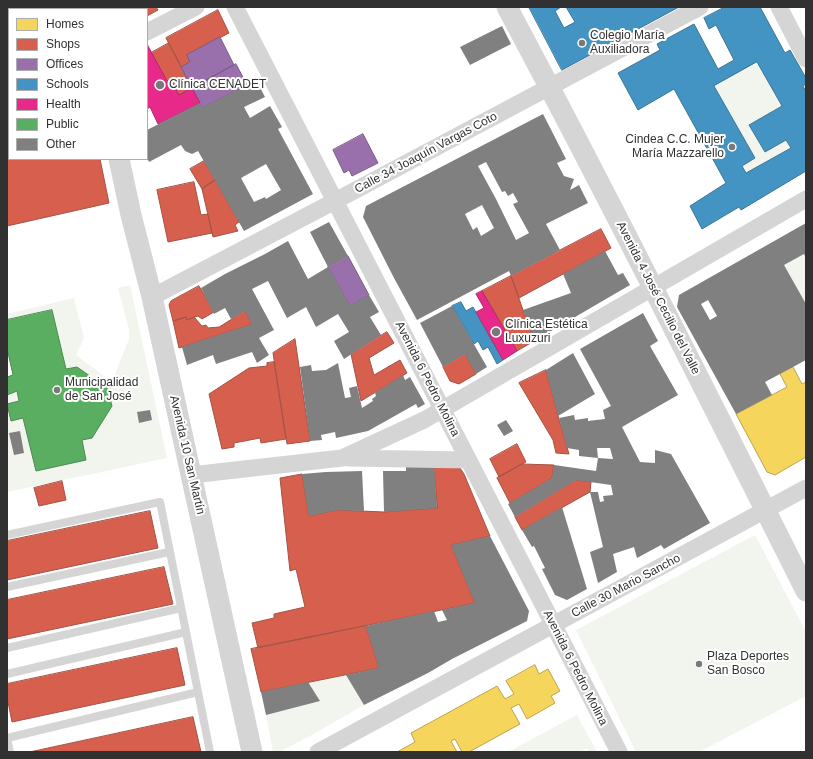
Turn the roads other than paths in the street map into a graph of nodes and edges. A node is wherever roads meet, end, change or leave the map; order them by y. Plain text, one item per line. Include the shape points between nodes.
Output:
1 (196, 7) edge
2 (235, 7) edge
3 (507, 7) edge
4 (700, 7) edge
5 (779, 7) edge
6 (148, 31) edge
7 (806, 58) edge
8 (550, 87) junction
9 (119, 160) edge
10 (806, 199) edge
11 (335, 201) junction
12 (653, 287) junction
13 (152, 297) junction
14 (442, 409) junction
15 (342, 458) junction
16 (468, 460) junction
17 (191, 475) junction
18 (806, 488) edge
19 (765, 511) junction
20 (7, 535) edge
21 (170, 552) junction
22 (7, 587) edge
23 (806, 591) edge
24 (181, 608) junction
25 (553, 625) junction
26 (186, 632) junction
27 (7, 648) edge
28 (7, 674) edge
29 (198, 692) junction
30 (7, 738) edge
31 (10, 752) edge
32 (210, 752) edge
33 (252, 752) edge
34 (318, 752) edge
35 (619, 752) edge

1 - 6 street
2 - 11 street, Avenida 6 Pedro Molina
3 - 8 street, Avenida 4 José Cecilio del Valle
4 - 8 street, Calle 34 Joaquín Vargas Coto
5 - 7 street
8 - 11 street, Calle 34 Joaquín Vargas Coto
8 - 12 street, Avenida 4 José Cecilio del Valle
9 - 13 street, Avenida 10 San Martín
10 - 12 street
11 - 13 street, Calle 34 Joaquín Vargas Coto
11 - 14 street, Avenida 6 Pedro Molina
12 - 14 street
12 - 19 street, Avenida 4 José Cecilio del Valle
13 - 17 street, Avenida 10 San Martín
14 - 15 street
14 - 16 street, Avenida 6 Pedro Molina
15 - 16 street
15 - 17 street
16 - 25 street, Avenida 6 Pedro Molina
17 - 33 street, Avenida 10 San Martín
18 - 19 street, Calle 30 Mario Sancho
19 - 23 street, Avenida 4 José Cecilio del Valle
19 - 25 street, Calle 30 Mario Sancho
20 - 21 lane via 160,502
21 - 22 lane
21 - 24 lane
24 - 26 lane
24 - 27 lane
25 - 34 street, Calle 30 Mario Sancho
25 - 35 street, Avenida 6 Pedro Molina
26 - 28 lane
26 - 29 lane
29 - 30 lane
29 - 32 lane
30 - 31 lane

